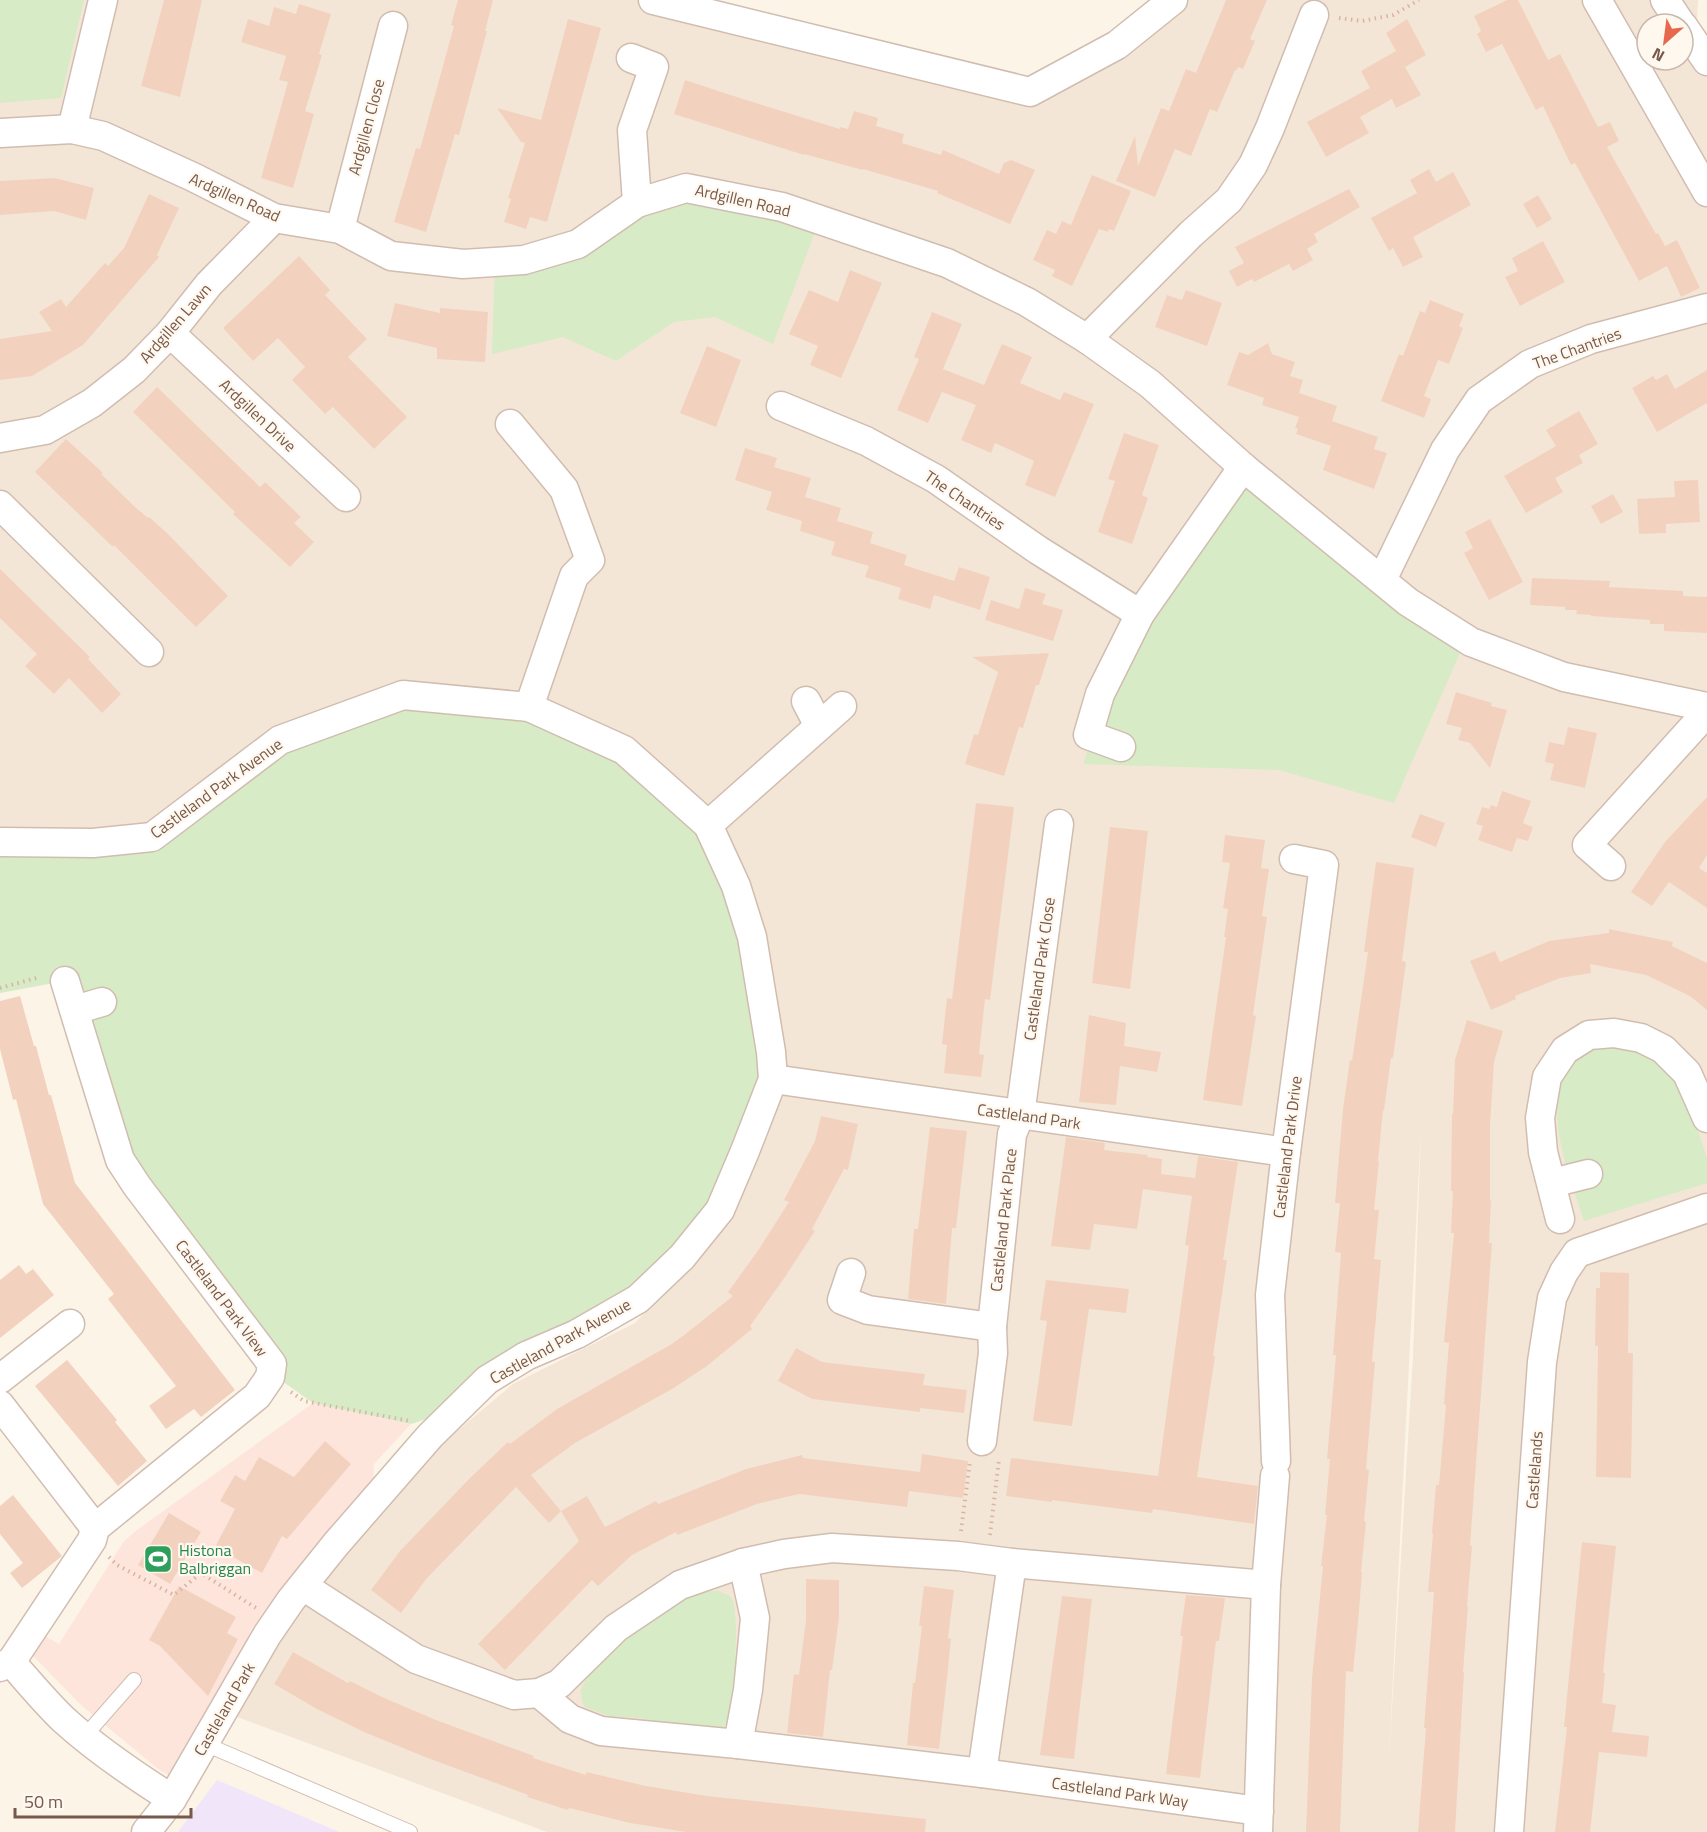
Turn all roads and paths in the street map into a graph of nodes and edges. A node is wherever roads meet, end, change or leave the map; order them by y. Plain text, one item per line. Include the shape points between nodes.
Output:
1 (104, 0) edge
2 (653, 0) edge
3 (1173, 0) edge
4 (1419, 0) edge
5 (1597, 0) edge
6 (1314, 15) joint
7 (393, 26) dead end
8 (1695, 44) edge
9 (631, 58) dead end
10 (1707, 61) edge
11 (72, 129) junction
12 (0, 133) edge
13 (1707, 192) edge
14 (637, 203) junction
15 (274, 218) junction
16 (340, 229) junction
17 (1707, 308) edge
18 (170, 333) junction
19 (1087, 339) junction
20 (781, 406) dead end
21 (510, 424) dead end
22 (0, 438) edge
23 (1243, 467) junction
24 (346, 497) dead end
25 (0, 505) edge
26 (1382, 580) junction
27 (1140, 614) junction
28 (149, 652) dead end
29 (806, 701) dead end
30 (842, 706) dead end
31 (529, 707) junction
32 (1707, 707) edge
33 (1707, 712) edge
34 (819, 726) junction
35 (1121, 747) dead end
36 (1059, 824) dead end
37 (708, 825) junction
38 (0, 842) edge
39 (1294, 859) dead end
40 (1611, 866) dead end
41 (65, 981) joint
42 (0, 988) edge
43 (102, 1002) dead end
44 (75, 1010) junction
45 (773, 1079) junction
46 (1020, 1115) junction
47 (1707, 1118) edge
48 (1286, 1152) junction
49 (1588, 1174) dead end
50 (1552, 1183) junction
51 (1707, 1208) edge
52 (1560, 1219) dead end
53 (851, 1273) dead end
54 (70, 1324) dead end
55 (992, 1327) junction
56 (270, 1377) junction
57 (0, 1379) edge
58 (0, 1405) edge
59 (430, 1436) junction
60 (991, 1447) junction
61 (1276, 1469) joint
62 (93, 1534) junction
63 (958, 1556) junction
64 (999, 1561) junction
65 (743, 1563) junction
66 (1266, 1585) junction
67 (303, 1586) junction
68 (277, 1621) junction
69 (5, 1665) edge
70 (134, 1680) dead end
71 (539, 1694) junction
72 (84, 1737) junction
73 (205, 1744) junction
74 (738, 1744) junction
75 (982, 1773) junction
76 (171, 1799) junction
77 (1258, 1821) edge
78 (146, 1832) edge
79 (410, 1832) edge
80 (1509, 1832) edge

1 - 11 street
2 - 3 street via 1030,92 1117,45
4 - 6 path via 1393,15 1362,21
5 - 13 street
6 - 19 street via 1262,146 1229,201
7 - 16 street, Ardgillen Close
8 - 10 street
9 - 14 street via 654,67 632,130
11 - 12 street, Ardgillen Road
11 - 15 street, Ardgillen Road via 103,136
14 - 16 street, Ardgillen Road via 578,244 524,260 463,264 391,256
14 - 19 street, Ardgillen Road via 686,188 782,207 947,263 1027,302
15 - 16 street, Ardgillen Road
15 - 18 street, Ardgillen Lawn via 208,284
17 - 26 street, The Chantries via 1592,339 1530,364 1479,400 1445,450
18 - 22 street, Ardgillen Lawn via 134,370 92,403 45,430
18 - 24 street, Ardgillen Drive
19 - 23 street via 1150,384
20 - 27 street, The Chantries via 866,441 936,479
21 - 31 street via 564,489 590,560 574,576
23 - 26 street
23 - 27 street
25 - 28 street
26 - 32 street via 1408,602 1471,642 1564,677
27 - 35 street via 1100,694 1088,735
29 - 34 street
30 - 34 street
31 - 37 street, Castleland Park Avenue via 624,750
31 - 38 street, Castleland Park Avenue via 403,695 280,740 152,837 93,843
33 - 40 street via 1587,845
34 - 37 street
36 - 46 street, Castleland Park Close
37 - 45 street, Castleland Park Avenue via 736,886 752,937
39 - 48 street, Castleland Park Drive via 1324,865
41 - 42 path via 39,977
41 - 44 street, Castleland Park View
43 - 44 street
44 - 56 street, Castleland Park View via 120,1160 272,1364
45 - 46 street, Castleland Park
45 - 59 street, Castleland Park Avenue via 720,1210 682,1257 638,1299 487,1380
46 - 48 street, Castleland Park
46 - 55 street, Castleland Park Place via 1012,1134
47 - 50 street via 1687,1073 1664,1050 1641,1038 1614,1033 1589,1035 1565,1050 1547,1077 1540,1118
48 - 61 street, Castleland Park Drive via 1270,1295
49 - 50 street
50 - 52 street
51 - 80 street, Castlelands via 1577,1253 1552,1298 1542,1362
53 - 55 street via 842,1300 868,1310
54 - 57 street
55 - 60 street, Castleland Park Place
56 - 59 path via 304,1401 417,1423
56 - 62 street, Castleland Park View via 257,1396
58 - 62 street
59 - 67 street, Castleland Park Avenue
60 - 63 path via 973,1443
60 - 64 path
61 - 66 street, Castleland Park Way
62 - 68 path via 117,1565 174,1595 201,1573
62 - 69 street, Castleland Park View
63 - 64 street
63 - 65 street via 832,1548
64 - 66 street
64 - 75 street
65 - 71 street via 680,1585 616,1628 559,1684
65 - 74 street via 756,1618
66 - 77 street, Castleland Park Way
67 - 68 street, Castleland Park
67 - 71 street via 416,1659 514,1695
68 - 73 street, Castleland Park
69 - 72 street, Castleland Park View
70 - 72 lane
71 - 74 street, Castleland Park Way via 570,1719 601,1731
72 - 76 street, Castleland Park View
73 - 76 street, Castleland Park
73 - 79 lane
74 - 75 street, Castleland Park Way
75 - 77 street, Castleland Park Way
76 - 78 street, Castleland Park

